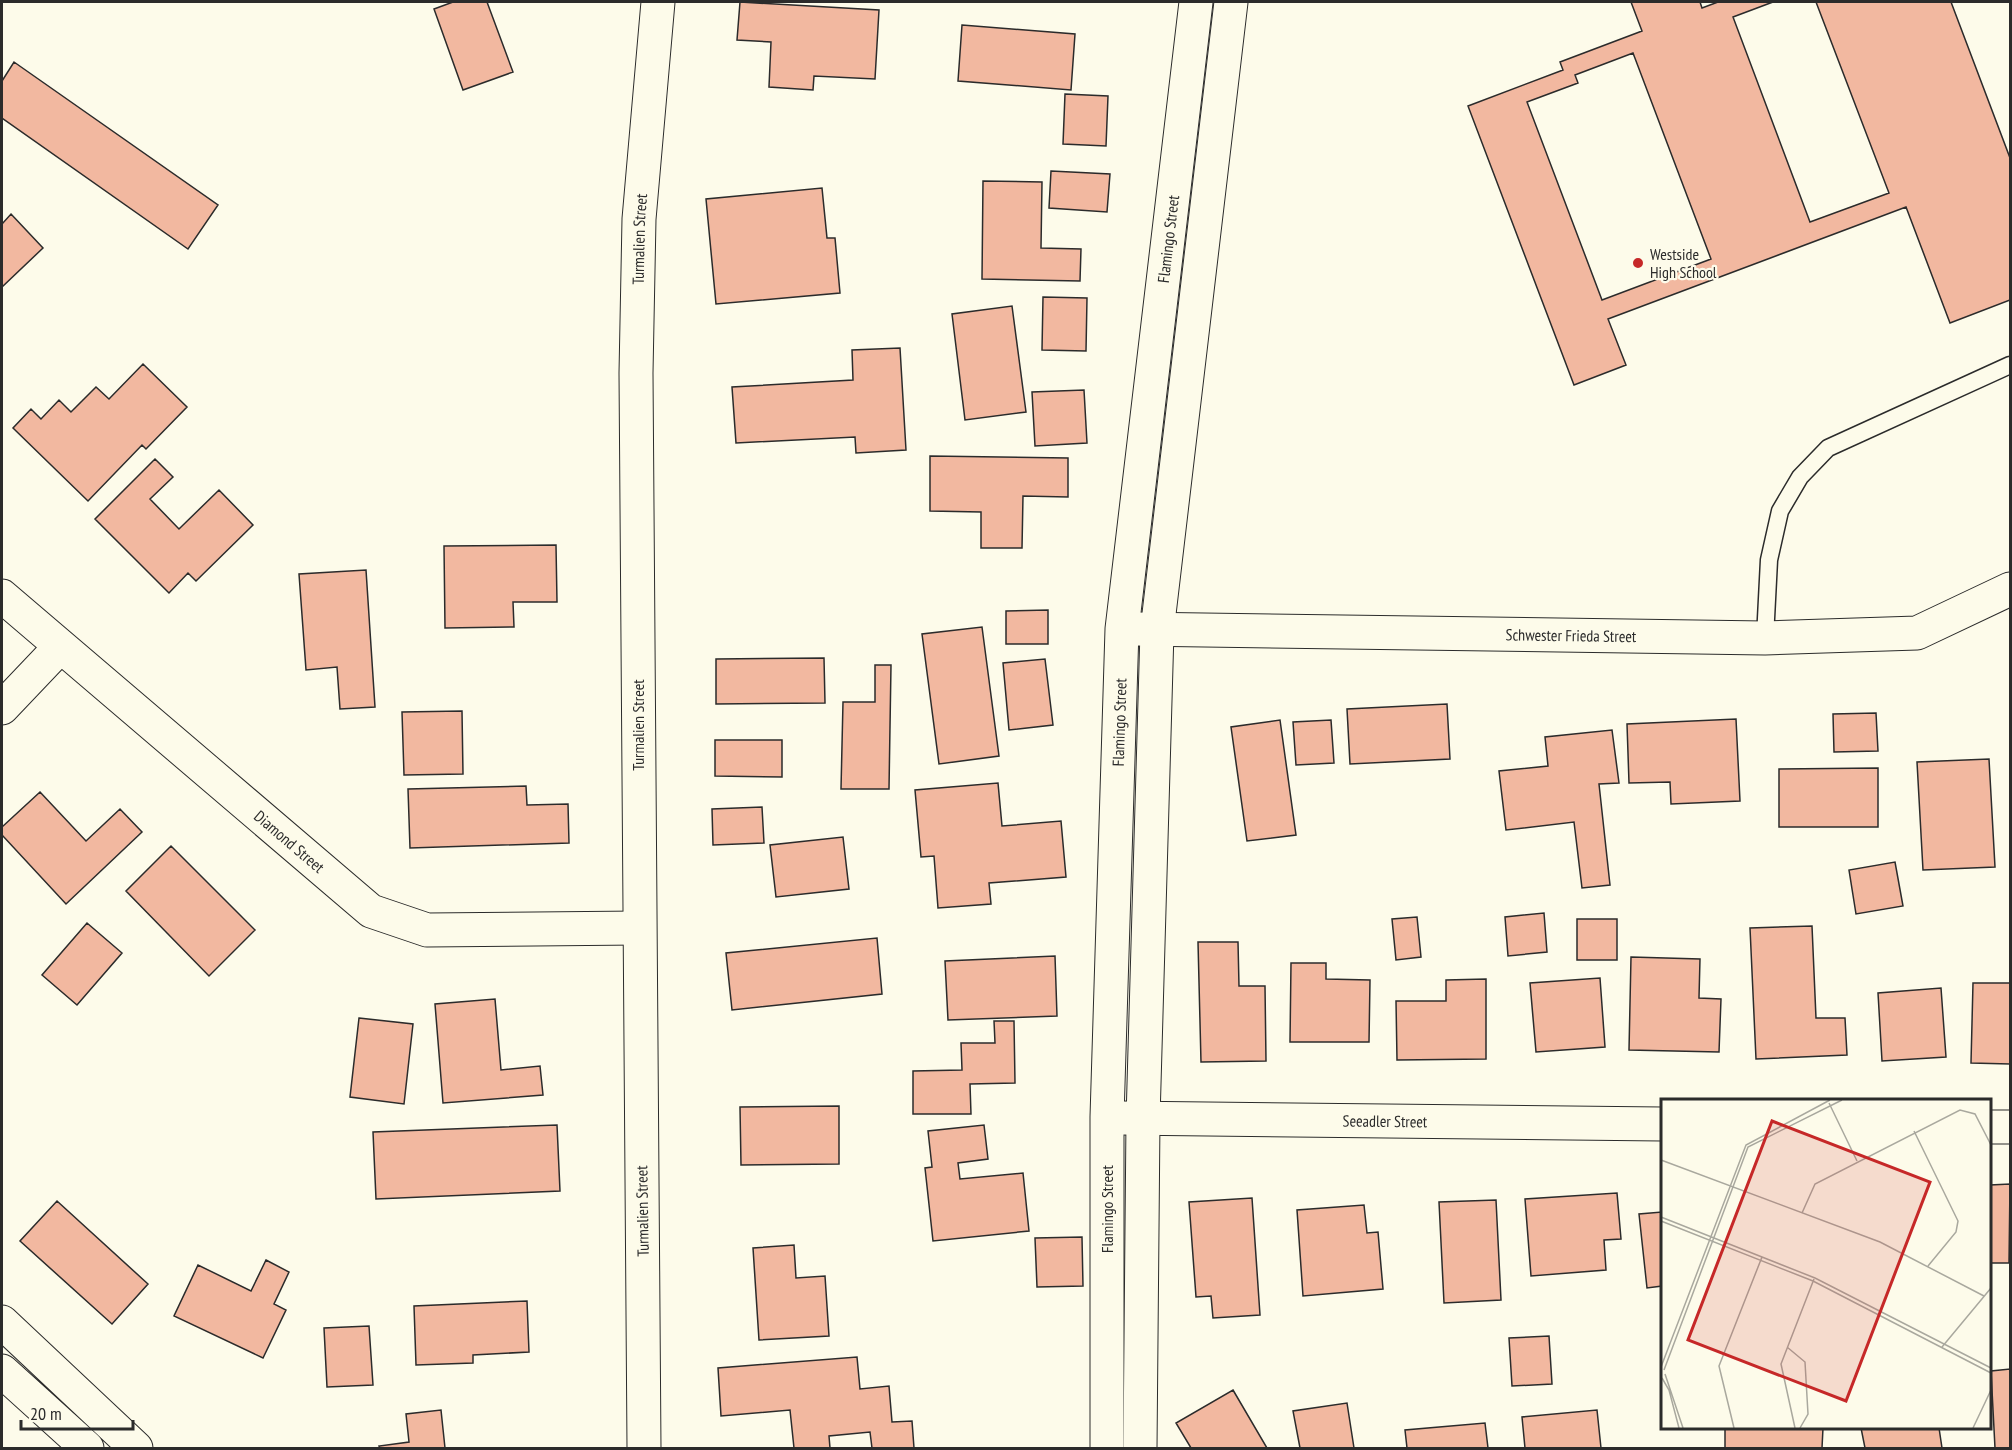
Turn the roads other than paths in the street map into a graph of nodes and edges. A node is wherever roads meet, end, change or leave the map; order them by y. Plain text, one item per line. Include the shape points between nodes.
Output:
1 (658, 2) edge
2 (1196, 2) edge
3 (1231, 2) edge
4 (2010, 365) edge
5 (2010, 590) edge
6 (2, 596) edge
7 (1122, 629) junction
8 (1157, 631) junction
9 (1765, 638) junction
10 (60, 647) junction
11 (2, 708) edge
12 (639, 928) junction
13 (1107, 1117) junction
14 (1143, 1119) junction
15 (1661, 1124) edge
16 (1991, 1127) edge
17 (2010, 1127) edge
18 (2, 1322) edge
19 (2, 1371) edge
20 (87, 1449) edge
21 (136, 1449) edge
22 (644, 1449) edge
23 (1107, 1449) edge
24 (1140, 1449) edge

1 - 12 street, Turmalien Street via 639,219
2 - 7 street, Flamingo Street
3 - 8 street
4 - 9 lane via 1828,448 1800,477 1780,511 1769,560
5 - 9 street, Schwester Frieda Street via 1917,633
6 - 10 street, Diamond Street
7 - 8 street, Schwester Frieda Street
7 - 13 street, Flamingo Street
8 - 9 street, Schwester Frieda Street
8 - 14 street
10 - 11 street
10 - 12 street, Diamond Street via 371,911 427,930
12 - 22 street, Turmalien Street
13 - 14 street, Seeadler Street
13 - 23 street, Flamingo Street
14 - 15 street, Seeadler Street
14 - 24 street
16 - 17 street
18 - 21 street
19 - 20 street

